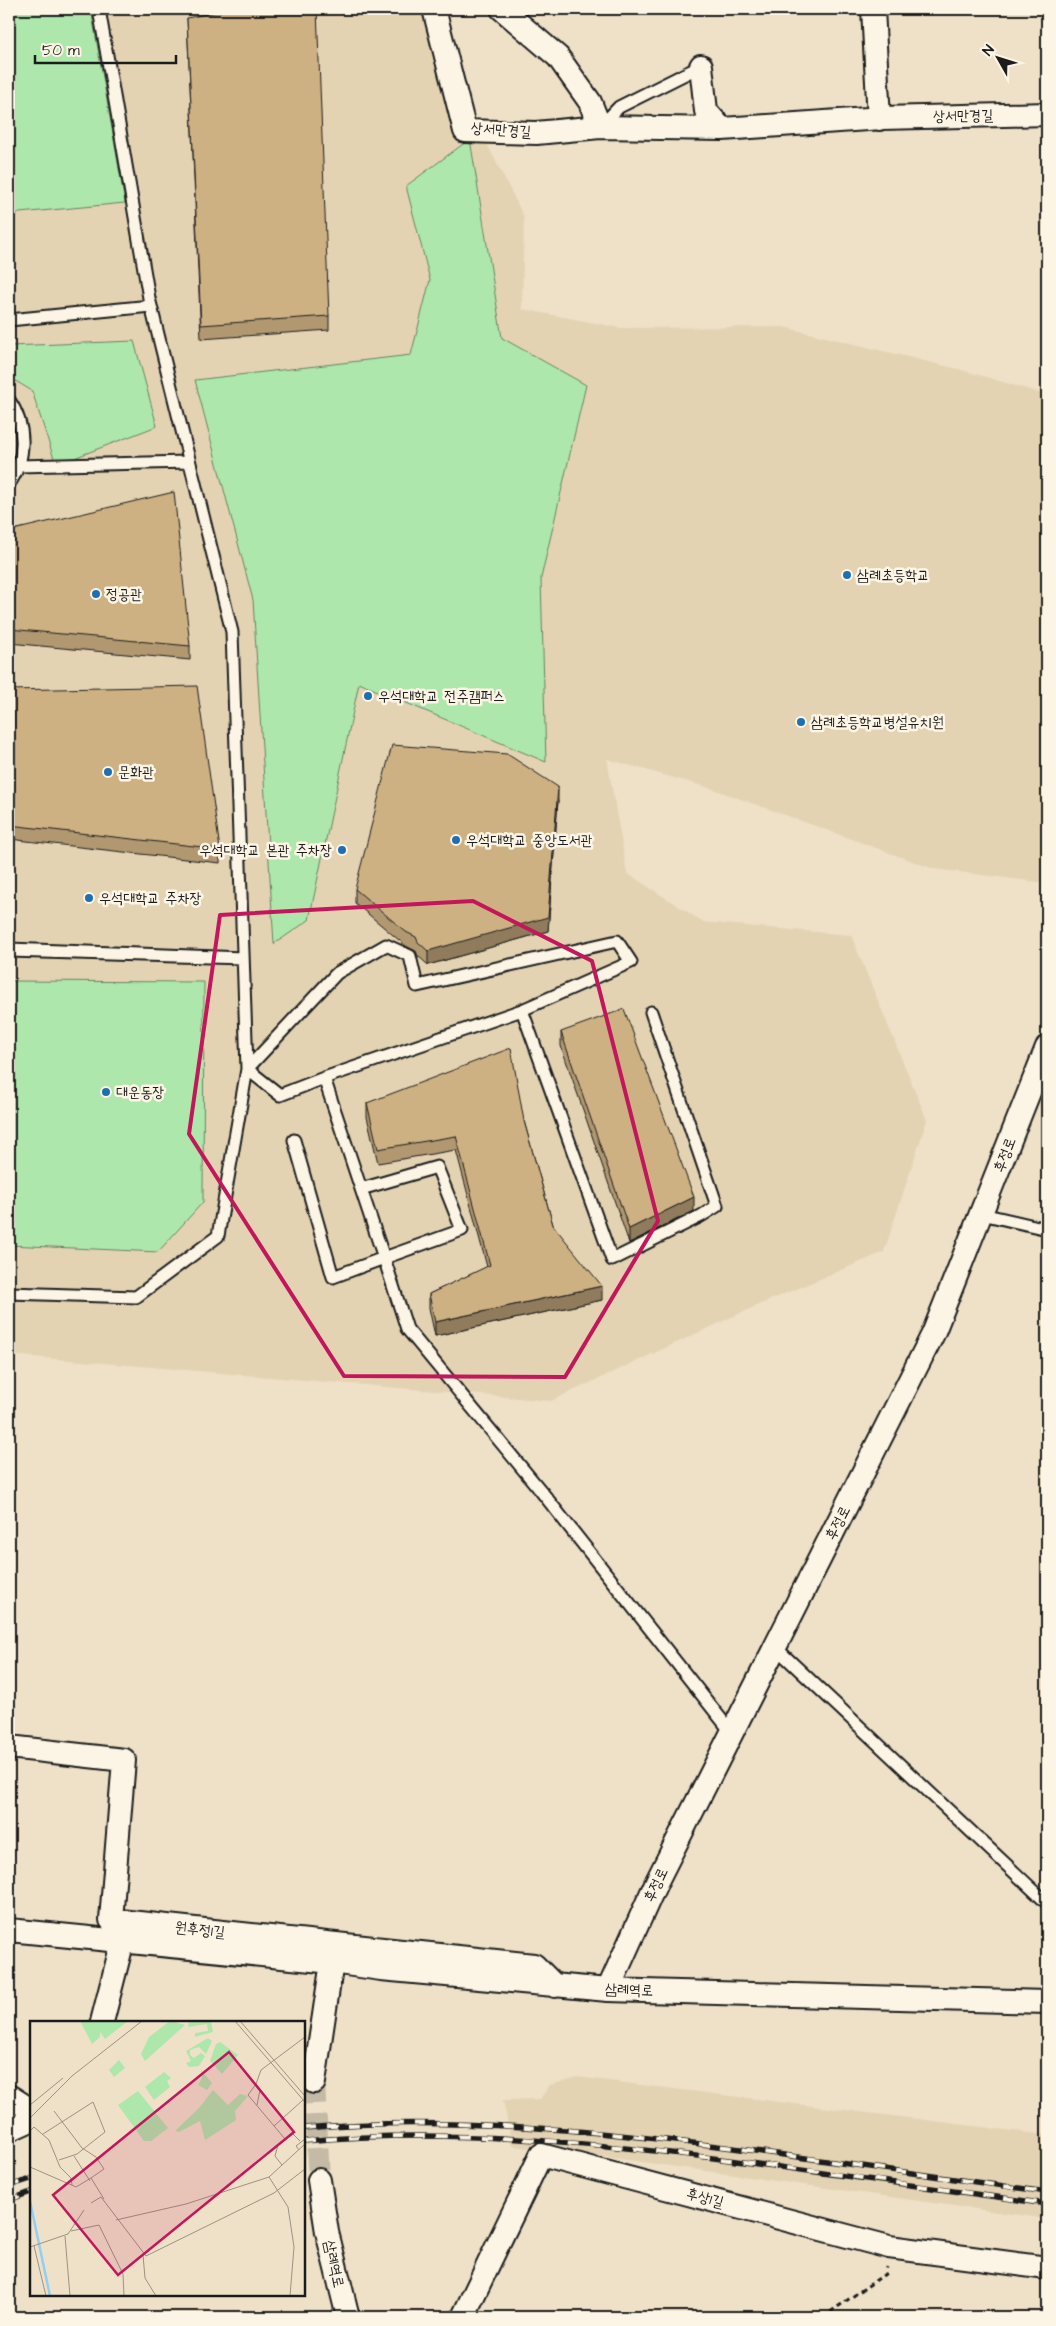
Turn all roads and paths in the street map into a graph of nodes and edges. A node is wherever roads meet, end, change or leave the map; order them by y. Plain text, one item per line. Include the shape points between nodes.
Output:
1 (99, 9) edge
2 (434, 9) edge
3 (502, 9) edge
4 (873, 9) edge
5 (701, 66) joint
6 (1047, 114) edge
7 (880, 118) junction
8 (600, 127) junction
9 (722, 129) junction
10 (151, 306) junction
11 (9, 320) edge
12 (9, 400) edge
13 (189, 462) junction
14 (18, 466) junction
15 (9, 484) edge
16 (9, 950) edge
17 (243, 958) junction
18 (522, 1010) junction
19 (651, 1012) dead end
20 (1047, 1047) edge
21 (248, 1068) junction
22 (324, 1078) junction
23 (294, 1140) dead end
24 (361, 1189) junction
25 (982, 1214) junction
26 (1047, 1229) edge
27 (384, 1258) junction
28 (9, 1292) edge
29 (775, 1647) junction
30 (732, 1733) junction
31 (9, 1747) edge
32 (1047, 1903) edge
33 (111, 1920) junction
34 (9, 1930) edge
35 (123, 1940) junction
36 (332, 1962) junction
37 (555, 1986) junction
38 (608, 1990) junction
39 (1047, 2002) edge
40 (102, 2021) edge
41 (314, 2082) tunnel mouth
42 (9, 2096) edge
43 (30, 2109) edge
44 (30, 2120) edge
45 (9, 2130) edge
46 (319, 2180) tunnel mouth
47 (889, 2247) junction
48 (1047, 2268) edge
49 (348, 2317) edge
50 (463, 2317) edge
51 (823, 2317) edge

1 - 10 lane
2 - 8 street, 상서만경길 via 465,130 536,132
3 - 8 street via 558,57 590,102
4 - 7 street
5 - 8 lane via 620,107
5 - 9 street via 706,111
6 - 7 street, 상서만경길
7 - 9 street, 상서만경길
8 - 9 street, 상서만경길
10 - 11 lane
10 - 13 lane
12 - 14 lane via 22,433 22,455
13 - 14 lane
13 - 17 lane via 232,632
14 - 15 lane
16 - 17 lane
17 - 21 lane
18 - 19 lane via 612,1260 717,1206
18 - 21 lane via 631,962 617,940 417,986 410,956 386,945 337,972
18 - 22 lane
20 - 25 street, 후정로
21 - 22 lane via 280,1095
21 - 28 lane via 218,1236 136,1296
22 - 24 lane
23 - 27 lane via 333,1276
24 - 27 lane
24 - 27 lane via 437,1168 462,1230
25 - 26 lane
25 - 29 street, 후정로 via 933,1334
27 - 30 lane via 407,1329 541,1490
29 - 30 street, 후정로
29 - 32 lane
30 - 38 street, 후정로 via 657,1881
31 - 33 street via 124,1760
33 - 35 street
33 - 37 street, 원후정1길 via 534,1965
34 - 35 street, 삼례역로
35 - 36 street, 삼례역로
35 - 40 street
36 - 37 street, 삼례역로
36 - 41 street
37 - 38 street, 삼례역로
38 - 39 street, 삼례역로
42 - 43 street
44 - 45 street
46 - 49 street, 삼례역로
47 - 48 street, 후상1길
47 - 50 street, 후상1길 via 541,2155
47 - 51 path via 885,2274

